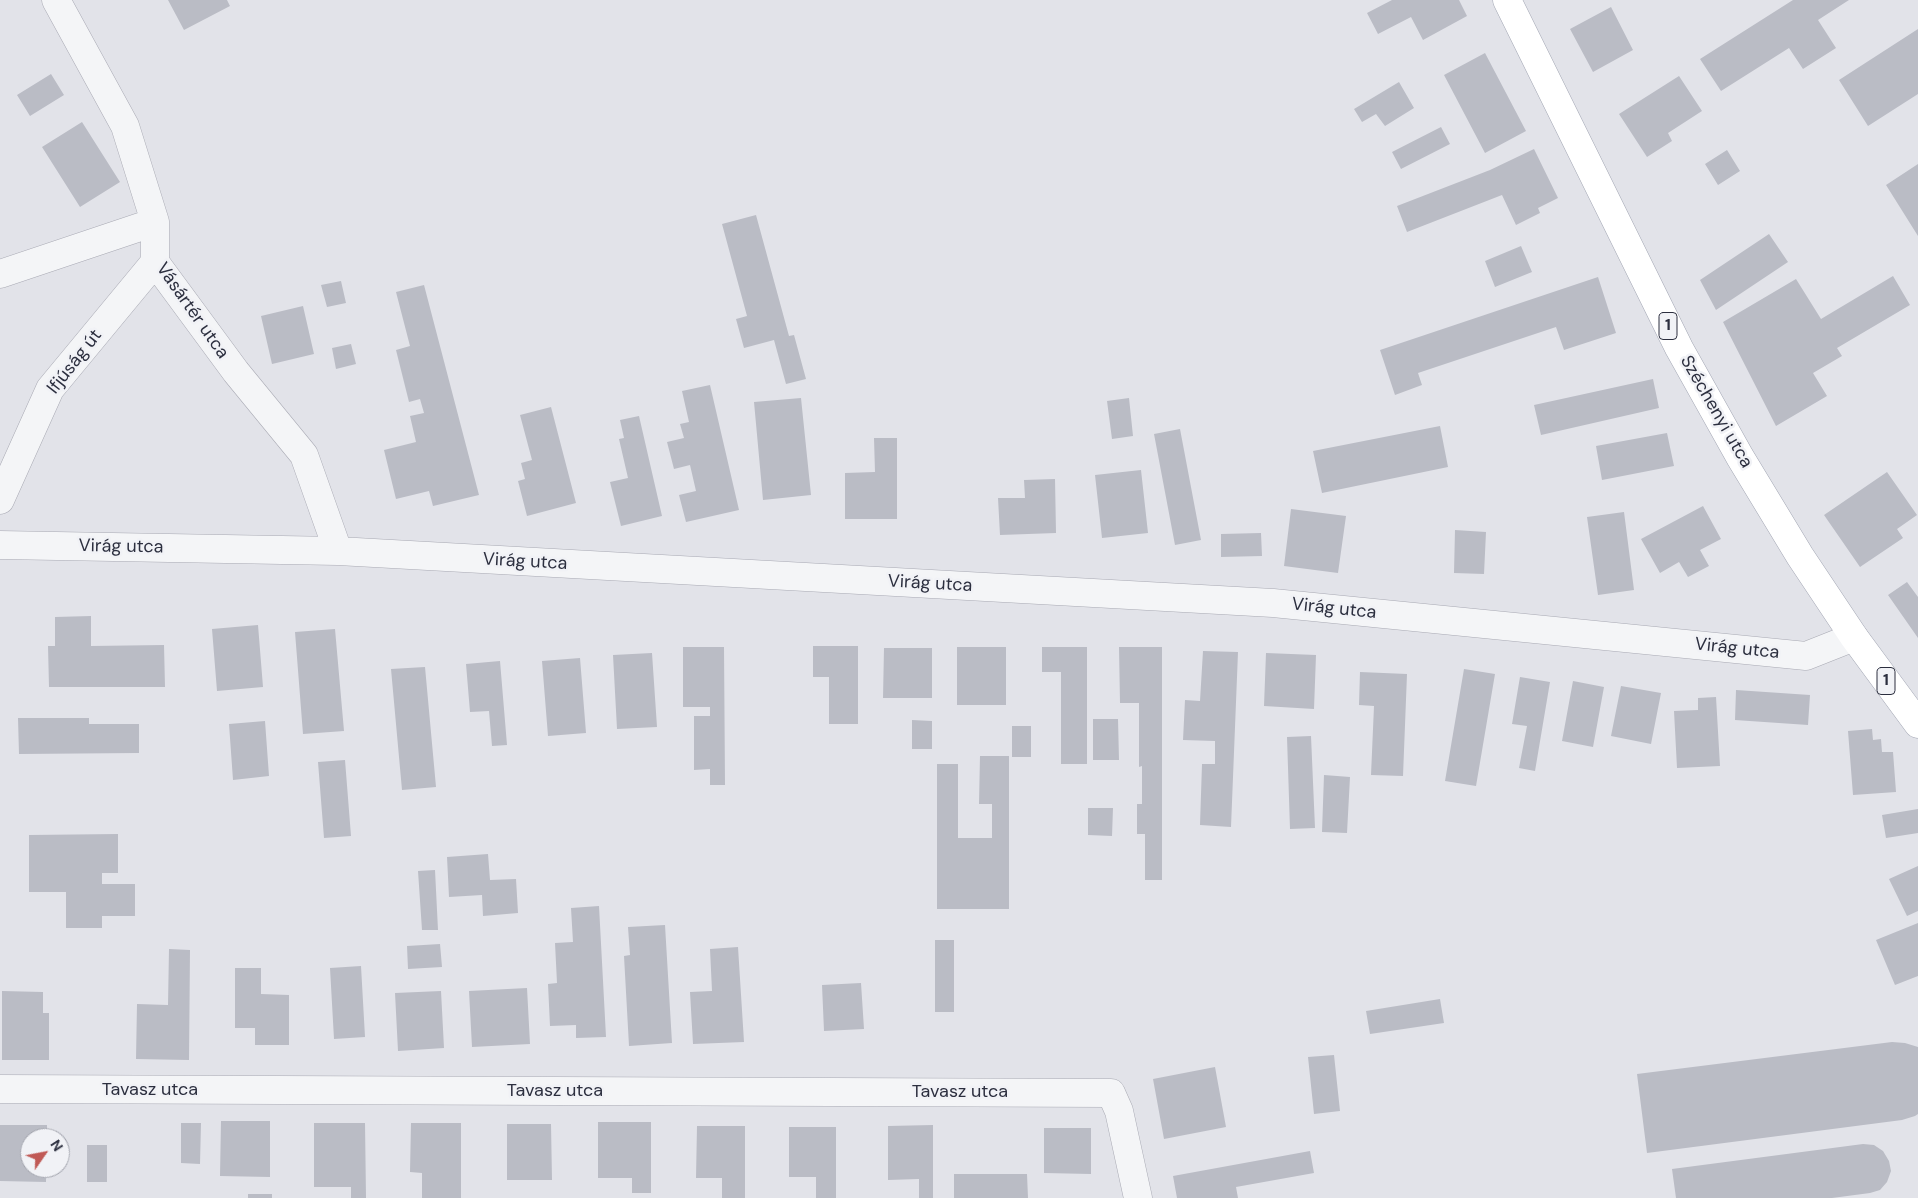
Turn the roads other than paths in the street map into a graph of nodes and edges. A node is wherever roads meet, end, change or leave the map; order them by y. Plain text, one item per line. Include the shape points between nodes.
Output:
1 (56, 0) edge
2 (1507, 0) edge
3 (155, 222) junction
4 (155, 262) junction
5 (0, 274) edge
6 (0, 500) edge
7 (0, 545) edge
8 (338, 551) junction
9 (1854, 637) junction
10 (1918, 724) edge
11 (0, 1089) edge
12 (1138, 1198) edge

1 - 3 street, Vásártér utca via 125,126
2 - 9 main road, Széchenyi utca / 1 via 1679,348 1800,556
3 - 4 street, Vásártér utca
3 - 5 street
4 - 6 street, Ifjúság út via 50,389
4 - 8 street, Vásártér utca via 236,372 304,455
7 - 8 street, Virág utca
8 - 9 street, Virág utca via 1273,604 1806,656
9 - 10 main road, Széchenyi utca / 1
11 - 12 street, Tavasz utca via 1111,1093 1119,1111

